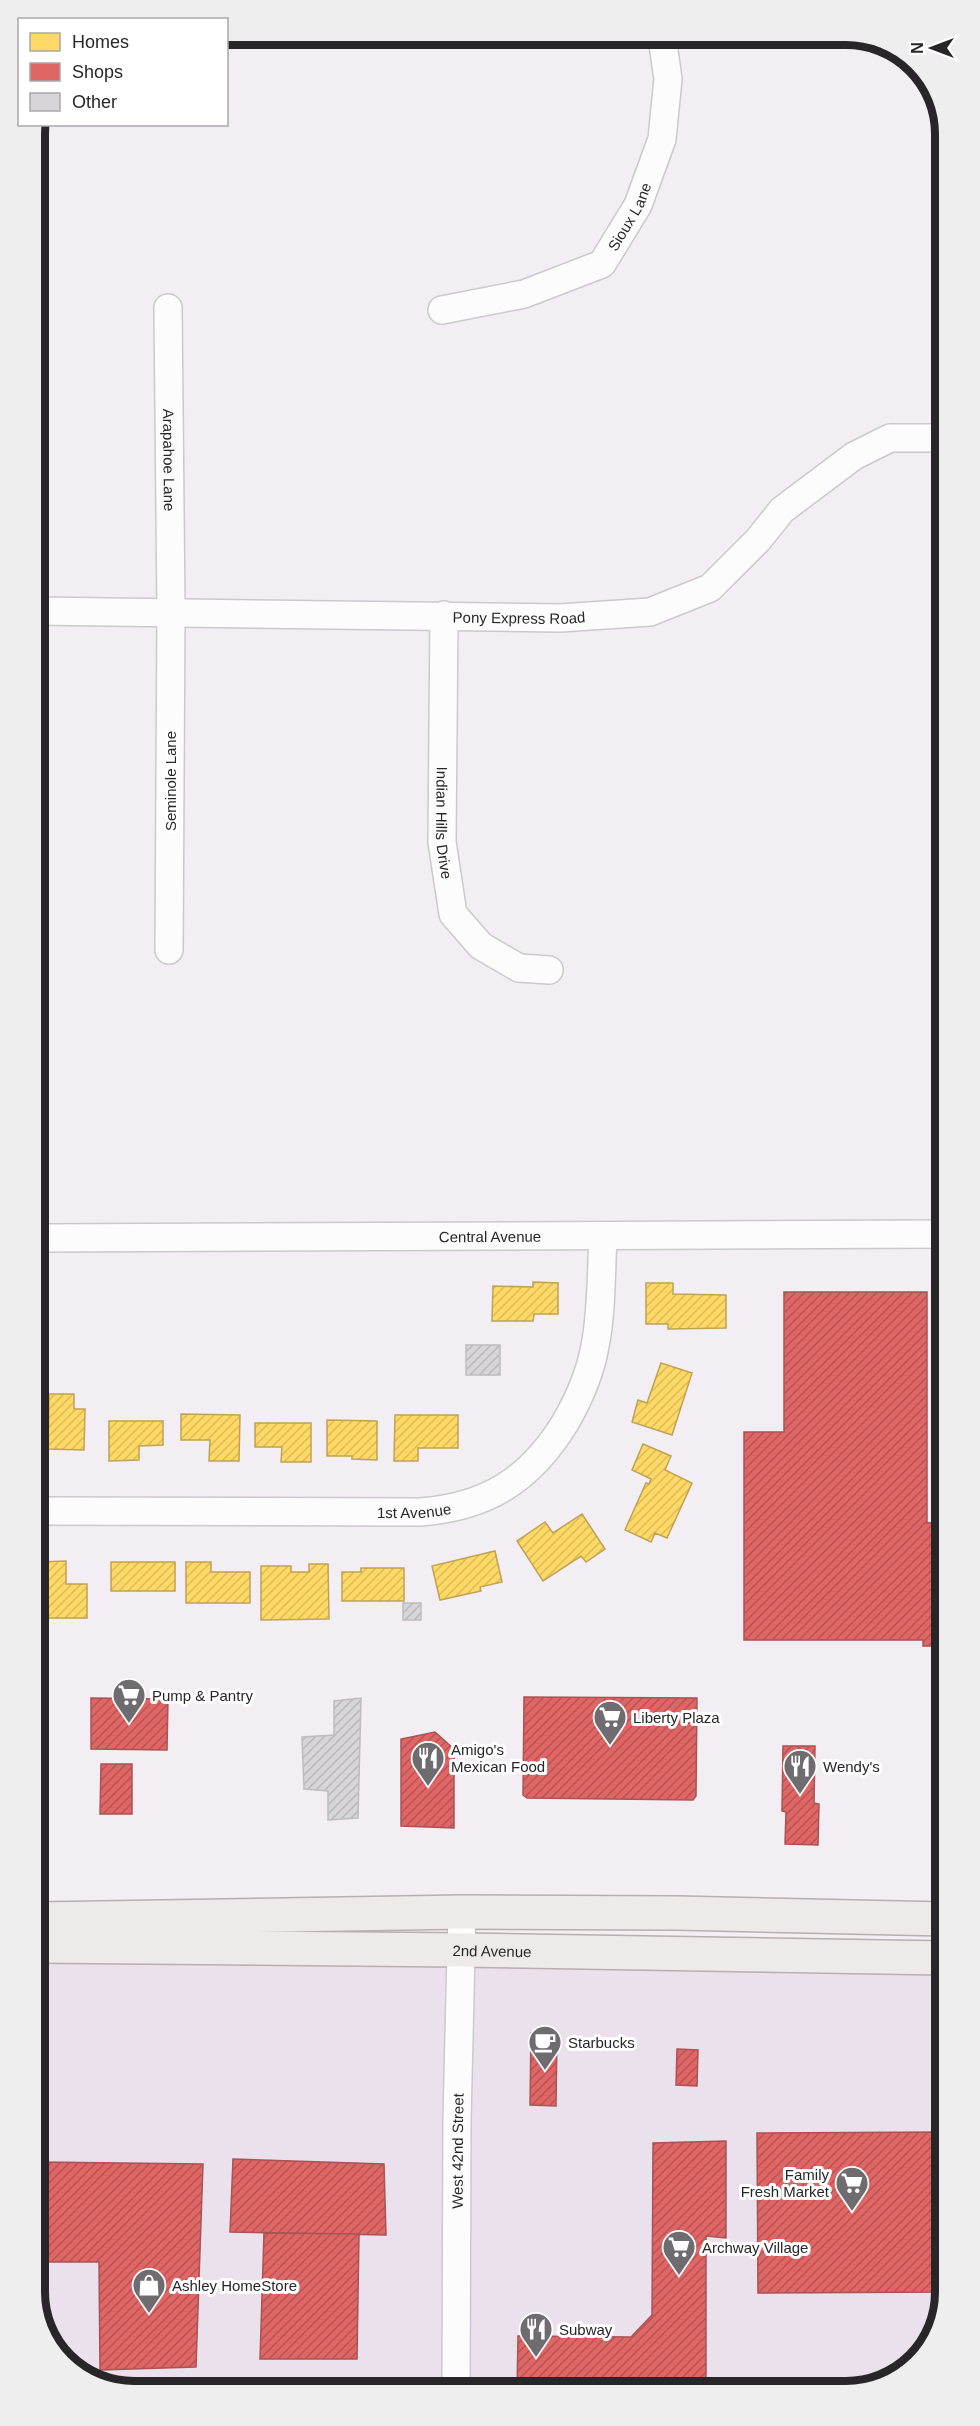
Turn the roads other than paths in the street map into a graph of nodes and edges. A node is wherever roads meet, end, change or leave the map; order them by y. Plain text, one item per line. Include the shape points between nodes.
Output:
1 (663, 45) edge
2 (168, 308) dead end
3 (442, 310) dead end
4 (935, 438) edge
5 (45, 611) edge
6 (171, 611) junction
7 (444, 615) junction
8 (169, 950) dead end
9 (549, 970) dead end
10 (935, 1234) edge
11 (603, 1237) junction
12 (45, 1238) edge
13 (45, 1511) edge
14 (462, 1912) junction
15 (45, 1919) edge
16 (935, 1919) edge
17 (45, 1946) edge
18 (461, 1950) junction
19 (935, 1958) edge
20 (456, 2381) edge

1 - 3 street, Sioux Lane via 668,79 662,139 638,205 602,264 524,294
2 - 6 street, Arapahoe Lane
4 - 7 street, Pony Express Road via 890,438 854,456 782,510 710,588 650,612 560,618
5 - 6 street, Pony Express Road
6 - 7 street, Pony Express Road
6 - 8 street, Seminole Lane
7 - 9 street, Indian Hills Drive via 442,842 453,914 490,952 519,968
10 - 11 street, Central Avenue
11 - 12 street, Central Avenue
11 - 13 street, 1st Avenue via 597,1337 580,1395 540,1460 504,1487 461,1506 420,1512
14 - 15 main road
14 - 16 main road
14 - 18 street, West 42nd Street
17 - 18 main road, 2nd Avenue
18 - 19 main road, 2nd Avenue
18 - 20 street, West 42nd Street

